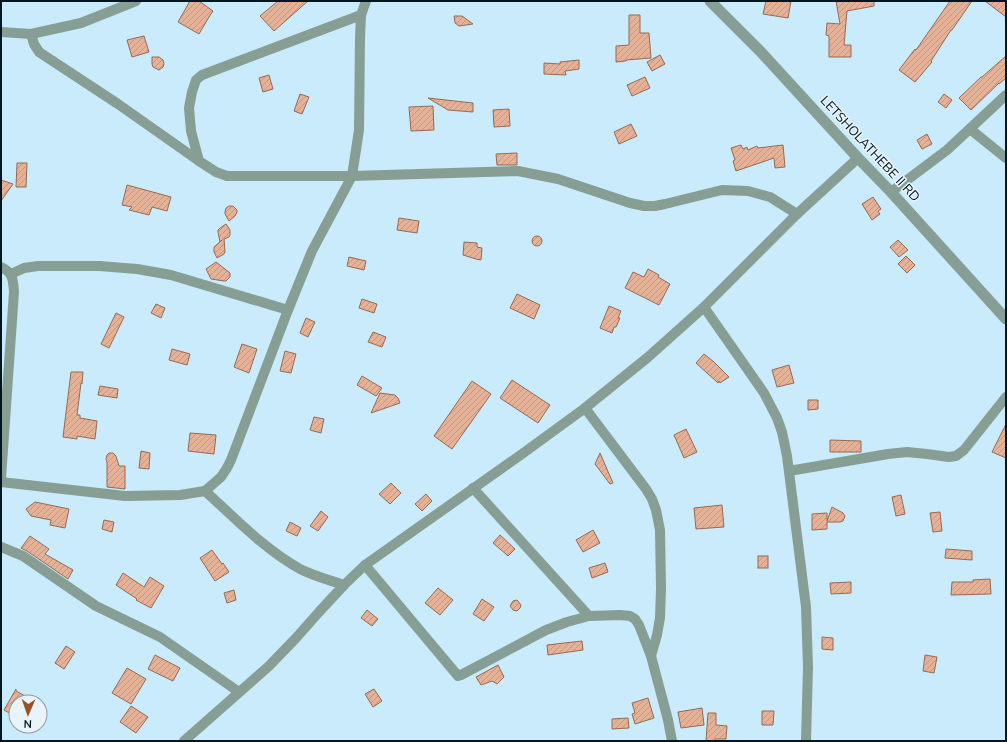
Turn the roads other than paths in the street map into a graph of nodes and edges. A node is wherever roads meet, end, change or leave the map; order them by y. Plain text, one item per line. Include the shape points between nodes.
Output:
1 (136, 1) edge
2 (366, 1) edge
3 (710, 1) edge
4 (361, 15) junction
5 (1, 32) edge
6 (31, 34) junction
7 (1006, 95) edge
8 (970, 129) junction
9 (858, 158) junction
10 (1006, 158) edge
11 (199, 162) junction
12 (352, 176) junction
13 (892, 192) junction
14 (797, 214) junction
15 (1, 267) edge
16 (10, 274) junction
17 (704, 307) junction
18 (288, 310) junction
19 (1006, 318) edge
20 (1006, 397) edge
21 (585, 408) junction
22 (789, 471) junction
23 (1, 478) edge
24 (1, 482) edge
25 (473, 488) junction
26 (205, 491) junction
27 (1, 547) edge
28 (365, 565) junction
29 (344, 585) junction
30 (589, 616) junction
31 (651, 656) junction
32 (239, 692) junction
33 (184, 741) edge
34 (672, 741) edge
35 (806, 741) edge

1 - 6 street via 81,24
2 - 4 street
3 - 9 street, LETSHOLATHEBE II RD via 760,51
4 - 11 street via 202,75 196,80 189,108 191,131
4 - 12 street via 359,130
5 - 6 street
6 - 11 street via 39,52
7 - 8 street
8 - 10 street
8 - 13 street
9 - 13 street, LETSHOLATHEBE II RD
9 - 14 street
11 - 12 street via 227,176
12 - 14 street via 518,171 558,179 644,206 655,206 722,190 748,191 770,197
12 - 18 street via 312,251
13 - 19 street, LETSHOLATHEBE II RD
14 - 17 street
15 - 16 street
16 - 18 street via 38,266 137,269 171,275
16 - 23 street via 14,292
17 - 21 street
17 - 22 street via 770,404 782,432
18 - 26 street via 231,460 221,477
20 - 22 street via 964,450 956,456 907,452
21 - 25 street
21 - 31 street via 646,489 656,510 660,530 661,589 660,618
22 - 35 street via 806,607
24 - 26 street via 125,496 180,495
25 - 28 street
25 - 30 street
26 - 29 street via 262,543 279,555 300,569
27 - 32 street via 23,556 96,606 160,637
28 - 29 street
28 - 30 street via 458,676 546,630
29 - 32 street via 269,666
30 - 31 street via 620,615 635,619
31 - 34 street
32 - 33 street

